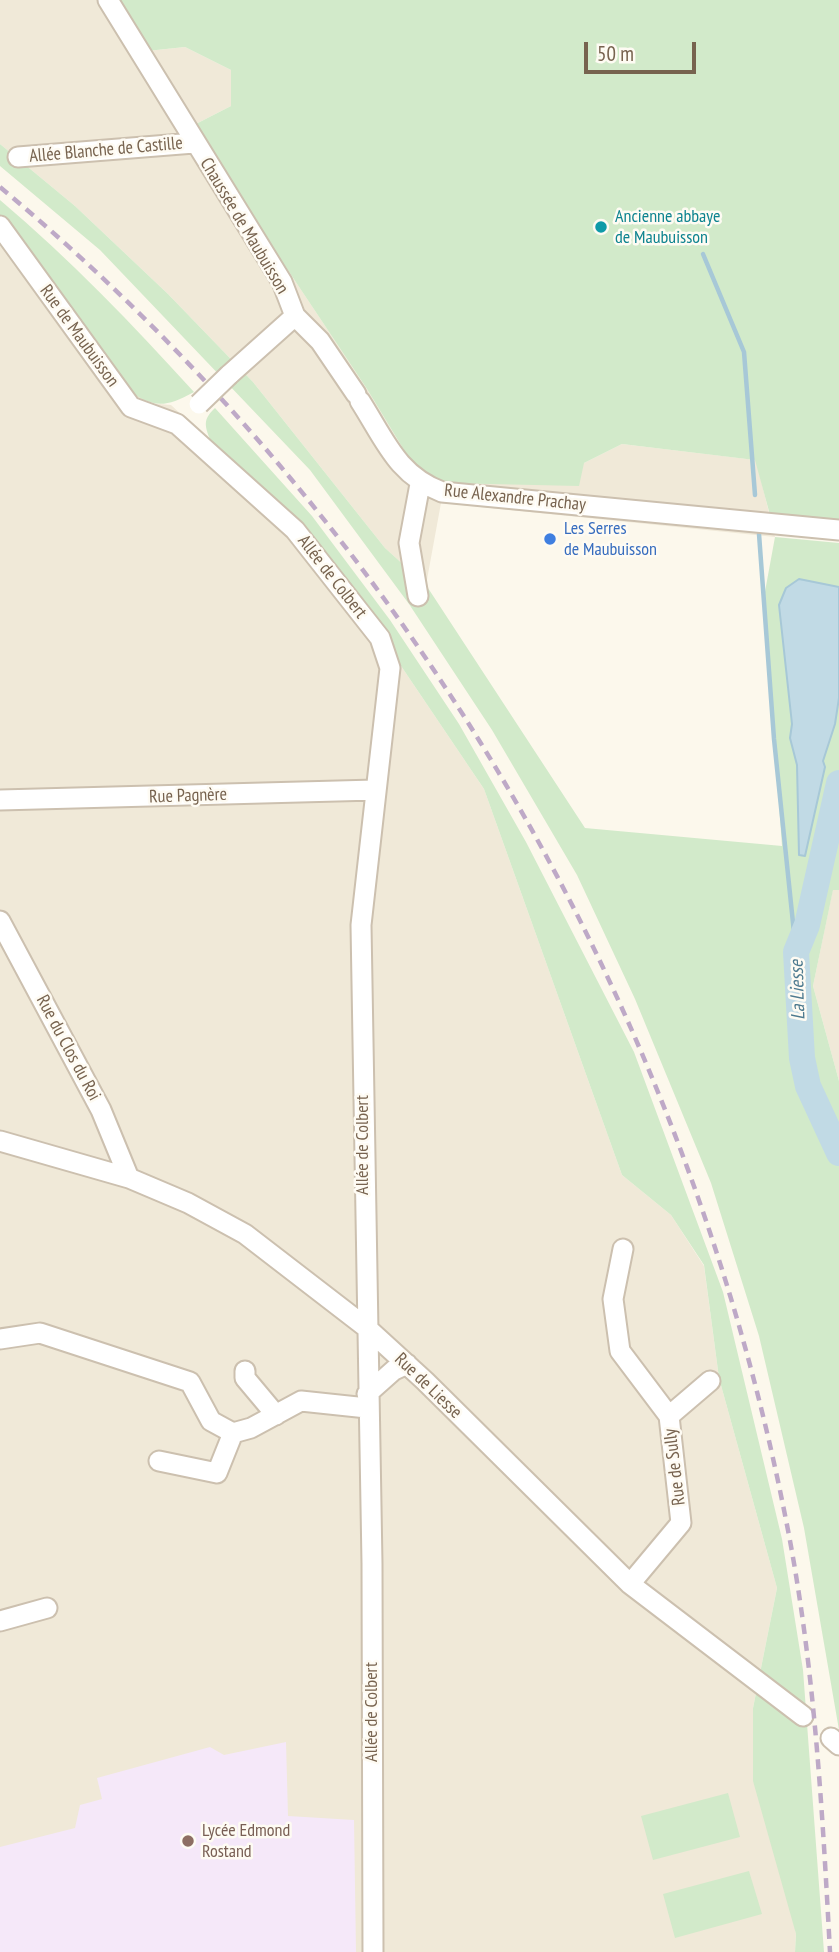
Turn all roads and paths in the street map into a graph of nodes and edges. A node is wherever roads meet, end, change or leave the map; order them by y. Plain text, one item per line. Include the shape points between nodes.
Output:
1 (108, 0) edge
2 (194, 143) junction
3 (18, 157) dead end
4 (0, 226) edge
5 (295, 316) junction
6 (177, 424) junction
7 (420, 484) junction
8 (839, 530) edge
9 (418, 596) dead end
10 (375, 790) junction
11 (0, 800) edge
12 (0, 920) edge
13 (0, 1141) edge
14 (129, 1178) junction
15 (623, 1249) dead end
16 (367, 1328) junction
17 (0, 1339) edge
18 (407, 1364) junction
19 (245, 1371) dead end
20 (710, 1381) dead end
21 (368, 1401) junction
22 (276, 1415) junction
23 (669, 1416) junction
24 (233, 1433) junction
25 (159, 1461) dead end
26 (629, 1584) junction
27 (47, 1608) dead end
28 (0, 1621) edge
29 (803, 1717) dead end
30 (373, 1952) edge

1 - 2 street, Chaussée de Maubuisson
2 - 3 street, Allée Blanche de Castille
2 - 5 street, Chaussée de Maubuisson via 282,282
4 - 6 street, Rue de Maubuisson via 131,407
5 - 6 street, Chaussée de Maubuisson, bridge
5 - 7 street, Rue Alexandre Prachay via 320,341 407,473
6 - 10 street, Allée de Colbert via 295,530 380,638 390,668
7 - 8 street, Rue Alexandre Prachay via 442,492
7 - 9 street via 409,543
10 - 11 street, Rue Pagnère
10 - 16 street, Allée de Colbert via 361,925
12 - 14 street, Rue du Clos du Roi via 101,1110
13 - 14 street, Rue de Liesse
14 - 16 street, Rue de Liesse via 227,1222
15 - 23 street, Rue de Sully via 613,1299 620,1351
16 - 18 street, Rue de Liesse
16 - 21 street, Allée de Colbert
17 - 24 street via 40,1333 190,1382 211,1421
18 - 21 street via 394,1370
18 - 26 street, Rue de Liesse
19 - 22 street
20 - 23 street, Rue de Sully
21 - 22 street via 301,1401
21 - 30 street, Allée de Colbert
22 - 24 street
23 - 26 street, Rue de Sully via 681,1522
24 - 25 street via 217,1473
26 - 29 street, Rue de Liesse
27 - 28 street

